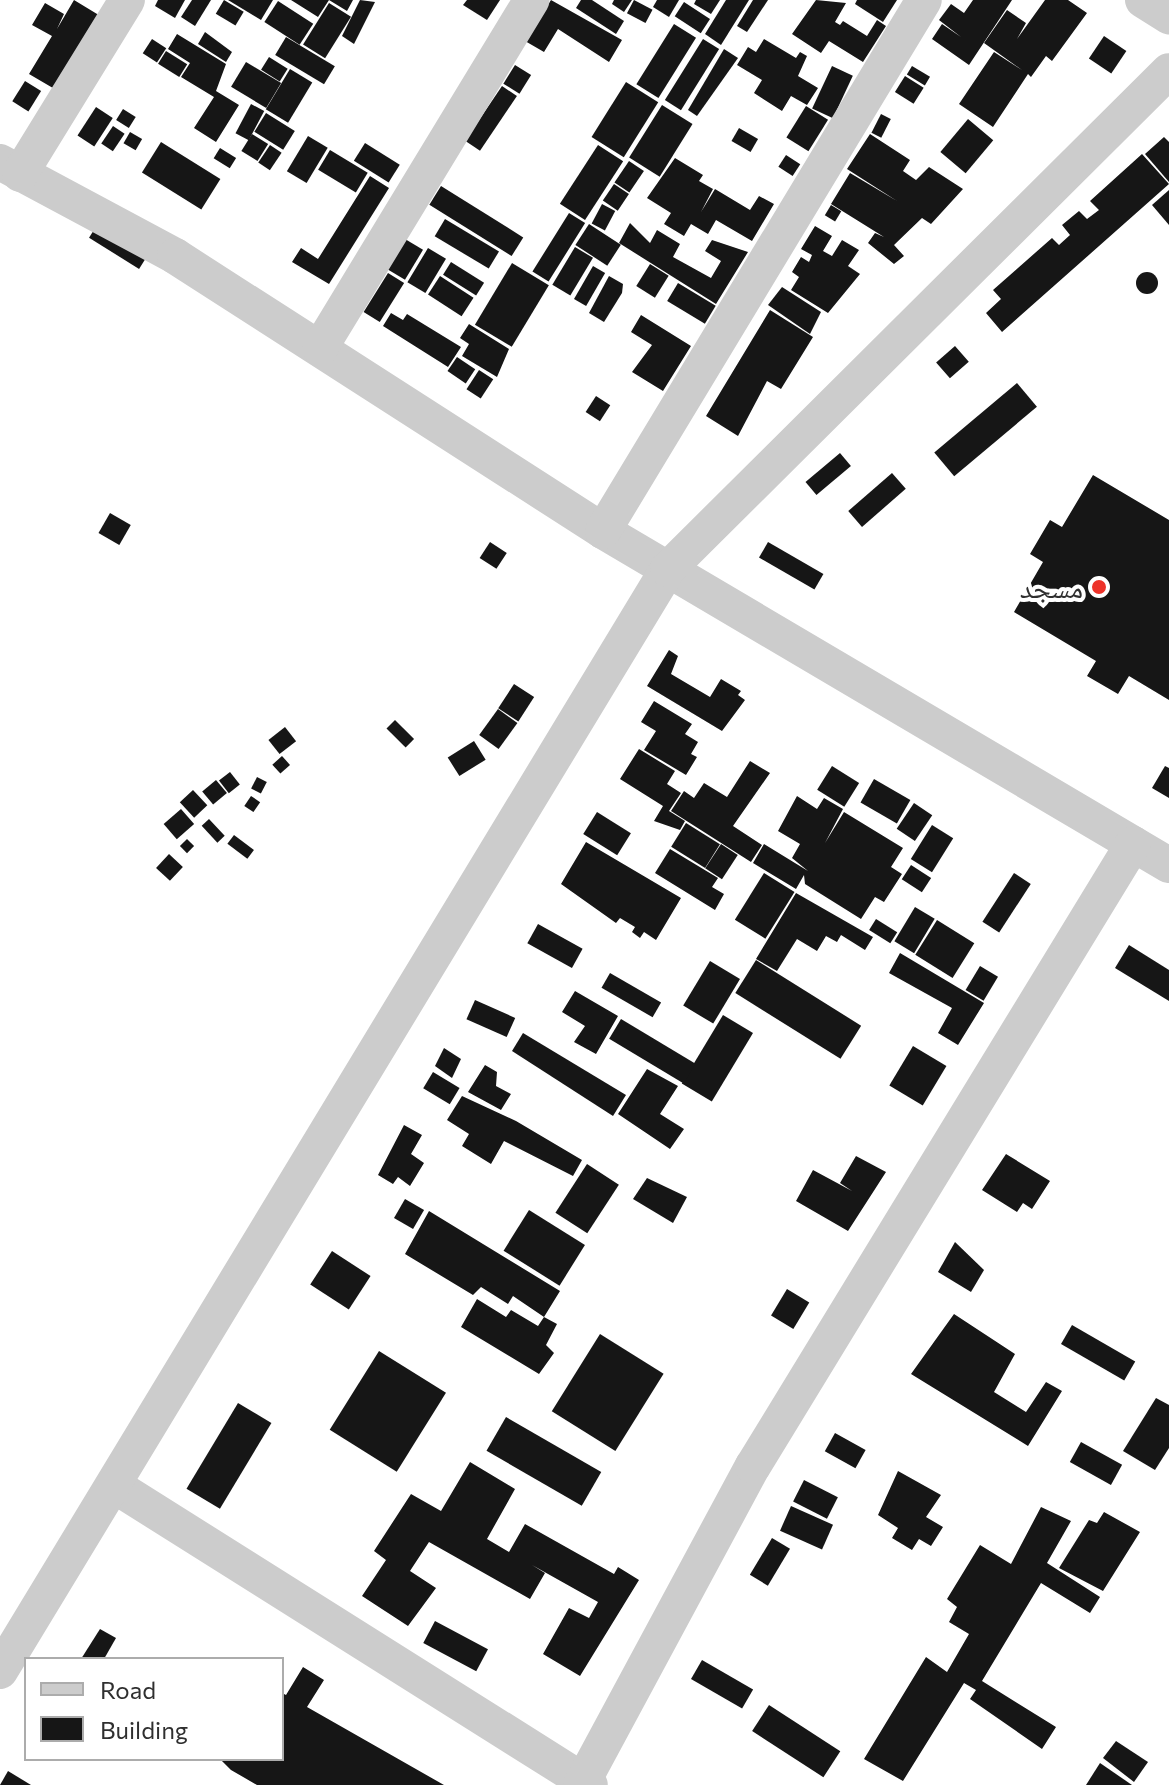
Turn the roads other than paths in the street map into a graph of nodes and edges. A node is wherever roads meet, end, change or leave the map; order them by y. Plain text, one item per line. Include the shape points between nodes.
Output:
1 (127, 0) edge
2 (532, 0) edge
3 (924, 0) edge
4 (1143, 0) edge
5 (1169, 16) edge
6 (1169, 71) edge
7 (10, 168) edge
8 (320, 348) junction
9 (603, 531) junction
10 (668, 569) junction
11 (1133, 844) junction
12 (1169, 865) edge
13 (115, 1486) junction
14 (0, 1671) edge
15 (585, 1784) edge

1 - 7 street
2 - 8 street
3 - 9 street
4 - 5 street
6 - 10 street
7 - 8 street via 175,256
8 - 9 street
9 - 10 street
10 - 11 street
10 - 13 street
11 - 12 street
11 - 15 street via 753,1466
13 - 14 street
13 - 15 street

